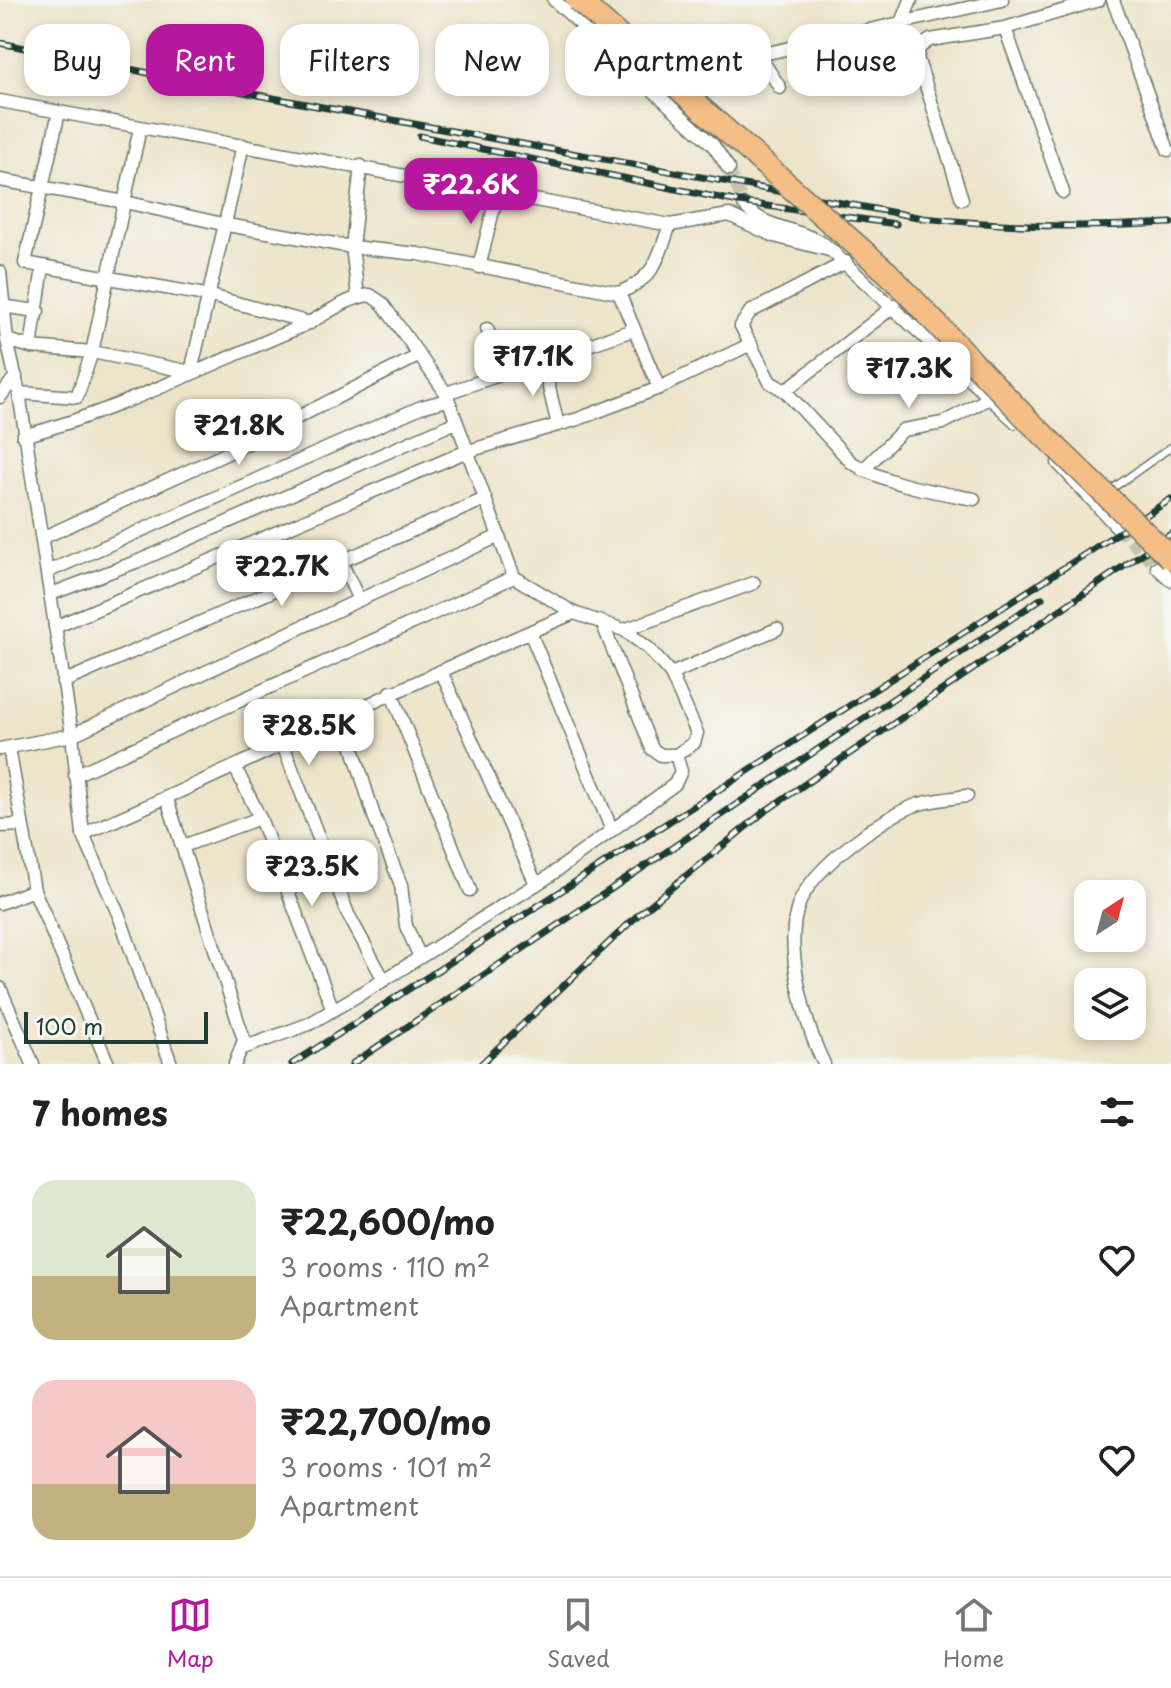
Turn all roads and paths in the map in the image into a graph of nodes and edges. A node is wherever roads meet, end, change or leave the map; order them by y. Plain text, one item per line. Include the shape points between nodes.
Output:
1 (554, 0) edge
2 (585, 0) edge
3 (911, 0) edge
4 (1002, 0) edge
5 (1099, 0) edge
6 (1113, 0) edge
7 (574, 7) edge
8 (591, 24) edge
9 (901, 24) edge
10 (905, 24) edge
11 (1005, 28) junction
12 (771, 74) edge
13 (780, 88) dead end
14 (661, 96) edge
15 (0, 101) edge
16 (59, 112) junction
17 (140, 128) junction
18 (243, 145) junction
19 (1168, 150) dead end
20 (361, 166) junction
21 (729, 169) tunnel mouth
22 (0, 180) edge
23 (40, 187) junction
24 (1063, 192) dead end
25 (497, 195) junction
26 (962, 199) dead end
27 (125, 202) junction
28 (744, 205) tunnel mouth
29 (227, 225) junction
30 (670, 225) junction
31 (352, 247) junction
32 (833, 251) junction
33 (846, 262) junction
34 (43, 267) junction
35 (479, 267) junction
36 (0, 272) edge
37 (108, 279) junction
38 (619, 293) junction
39 (211, 296) junction
40 (358, 296) junction
41 (2, 305) edge
42 (894, 306) junction
43 (38, 311) junction
44 (310, 323) junction
45 (487, 329) dead end
46 (633, 330) junction
47 (7, 340) junction
48 (751, 344) junction
49 (31, 347) junction
50 (92, 352) junction
51 (418, 356) junction
52 (543, 363) junction
53 (504, 371) junction
54 (191, 372) junction
55 (16, 376) junction
56 (659, 388) junction
57 (785, 391) junction
58 (19, 393) junction
59 (0, 397) edge
60 (77, 397) junction
61 (446, 397) junction
62 (989, 398) junction
63 (454, 423) junction
64 (65, 425) junction
65 (558, 425) junction
66 (23, 436) junction
67 (1171, 447) edge
68 (465, 452) junction
69 (863, 470) junction
70 (485, 499) junction
71 (974, 499) dead end
72 (1094, 502) junction
73 (1117, 527) tunnel mouth
74 (499, 536) junction
75 (42, 538) junction
76 (341, 562) junction
77 (1164, 562) edge
78 (47, 572) junction
79 (514, 577) junction
80 (1171, 580) edge
81 (754, 583) dead end
82 (51, 594) junction
83 (359, 600) junction
84 (574, 613) junction
85 (602, 622) junction
86 (55, 627) junction
87 (777, 629) dead end
88 (624, 630) junction
89 (530, 632) junction
90 (441, 671) junction
91 (671, 674) junction
92 (63, 682) junction
93 (391, 692) junction
94 (343, 716) junction
95 (72, 735) junction
96 (283, 745) junction
97 (4, 748) edge
98 (676, 755) junction
99 (236, 769) junction
100 (75, 775) junction
101 (967, 796) dead end
102 (167, 799) junction
103 (260, 818) junction
104 (22, 825) junction
105 (0, 826) edge
106 (611, 828) junction
107 (83, 834) junction
108 (183, 846) junction
109 (536, 884) junction
110 (34, 890) junction
111 (470, 890) dead end
112 (0, 903) edge
113 (420, 957) junction
114 (384, 980) junction
115 (0, 988) edge
116 (333, 1010) junction
117 (243, 1048) junction
118 (33, 1064) edge
119 (108, 1064) edge
120 (171, 1064) edge
121 (235, 1064) edge
122 (824, 1064) edge

1 - 7 street
2 - 7 street
3 - 9 street
4 - 10 street
5 - 11 street
6 - 19 street
7 - 8 street
7 - 77 highway, bridge via 888,273
11 - 24 street
11 - 26 street via 930,40 919,48 917,57
12 - 13 street
14 - 21 street via 713,145
15 - 16 street
16 - 17 street
16 - 23 street
17 - 18 street
17 - 27 street
18 - 20 street
18 - 29 street
20 - 25 street
20 - 31 street
22 - 23 street
23 - 27 street
23 - 34 street via 25,263
25 - 30 street
25 - 35 street
27 - 29 street
27 - 37 street
28 - 32 street via 757,219 809,234
29 - 31 street
29 - 39 street
30 - 32 street via 729,215 774,236
30 - 38 street via 652,273
31 - 35 street
31 - 40 street
32 - 33 street
33 - 42 street
33 - 48 street via 750,312 741,326
34 - 37 street
34 - 43 street
35 - 38 street
36 - 41 street
37 - 39 street
37 - 50 street
38 - 46 street
39 - 44 street
39 - 54 street
40 - 44 street
40 - 51 street via 377,298
41 - 43 street
41 - 47 street
42 - 57 street
42 - 62 street
43 - 49 street
44 - 54 street
45 - 53 street
46 - 52 street
46 - 56 street
47 - 49 street
47 - 55 street
48 - 56 street
48 - 57 street via 770,382
49 - 50 street
50 - 54 street
50 - 60 street
51 - 61 street
51 - 75 street via 232,451
52 - 53 street
52 - 65 street
53 - 61 street
54 - 64 street
55 - 58 street
55 - 59 street
56 - 65 street
57 - 69 street
58 - 60 street
58 - 66 street
60 - 64 street
61 - 63 street
61 - 78 street
62 - 69 street via 943,423 903,430
62 - 72 street
63 - 68 street
63 - 82 street
64 - 66 street
65 - 68 street
66 - 75 street
67 - 72 lane
68 - 70 street
68 - 86 street
69 - 71 street
70 - 74 street
70 - 76 street
72 - 73 street
74 - 79 street
74 - 83 street
75 - 78 street
76 - 83 street
76 - 92 street
77 - 80 street
78 - 82 street
79 - 84 street
79 - 100 street
81 - 88 street
82 - 86 street
83 - 95 street
84 - 85 street
84 - 89 street
85 - 88 street
85 - 98 street via 652,749
86 - 92 street
87 - 91 street
88 - 91 street
89 - 90 street
89 - 106 street
90 - 93 street
90 - 109 street
91 - 98 street via 698,737
92 - 95 street
93 - 94 street
93 - 111 street
94 - 96 street
94 - 113 street
95 - 97 street
95 - 100 street
96 - 99 street
96 - 114 street via 348,914
97 - 104 street
98 - 106 street via 681,771 675,784
99 - 102 street
99 - 103 street
100 - 107 street
101 - 122 street via 902,812 832,861 802,898 794,932 802,1013
102 - 107 street
102 - 108 street
103 - 108 street
103 - 116 street
104 - 105 street
104 - 110 street
106 - 109 street
107 - 120 street via 120,918
108 - 117 street
109 - 113 street
110 - 112 street
110 - 119 street
113 - 114 street
114 - 116 street
115 - 118 street
116 - 117 street
117 - 121 street

